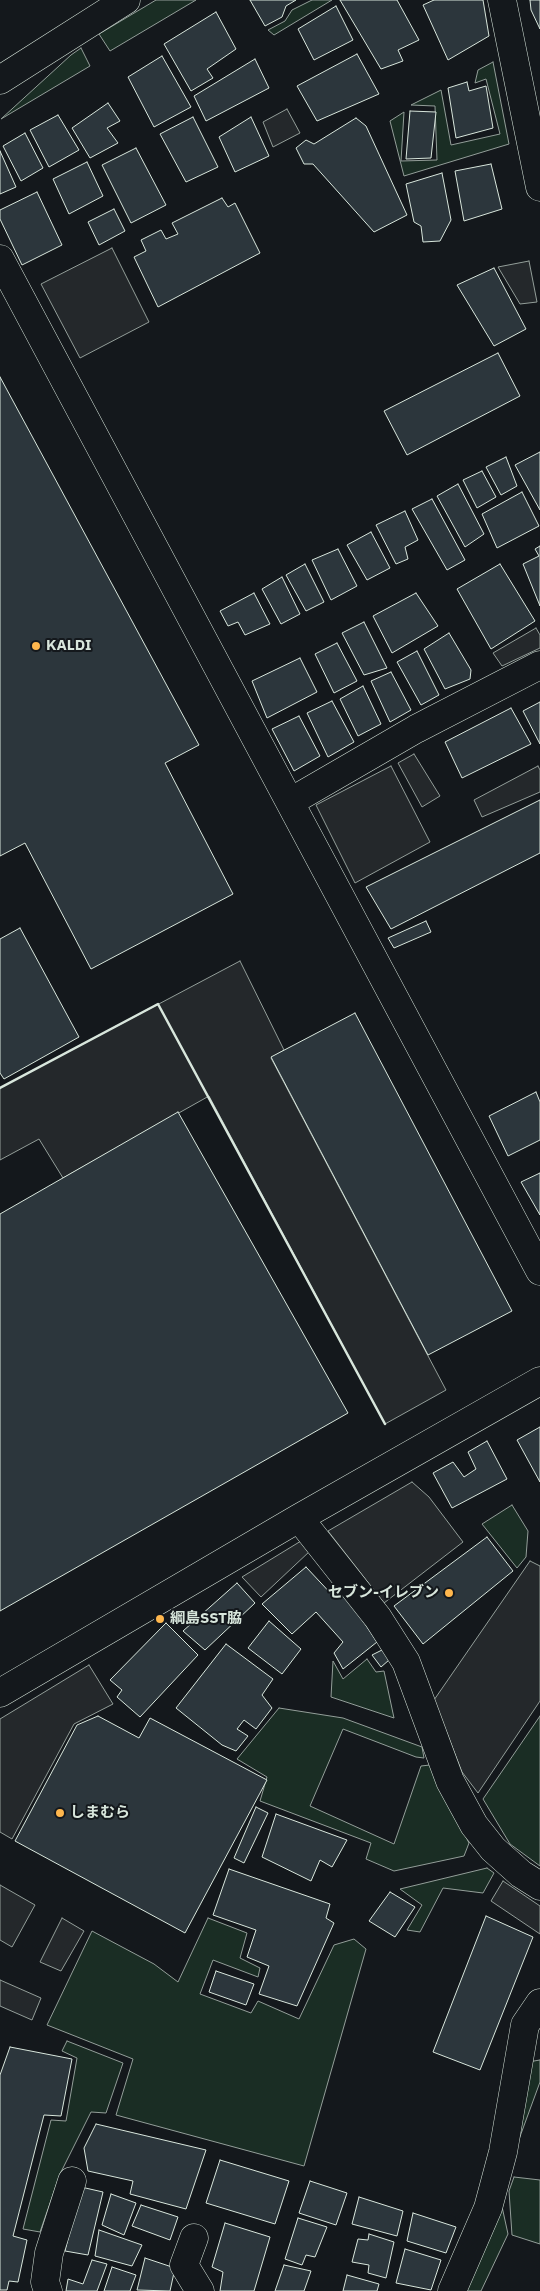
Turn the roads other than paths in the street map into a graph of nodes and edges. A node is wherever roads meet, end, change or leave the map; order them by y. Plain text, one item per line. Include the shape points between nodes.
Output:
1 (126, 0) edge
2 (502, 0) edge
3 (0, 80) edge
4 (540, 186) edge
5 (0, 259) edge
6 (540, 664) edge
7 (290, 802) junction
8 (540, 1271) edge
9 (540, 1381) edge
10 (299, 1518) junction
11 (0, 1693) edge
12 (540, 1886) edge
13 (540, 2003) edge
14 (72, 2181) dead end
15 (194, 2238) dead end
16 (48, 2291) edge
17 (200, 2291) edge
18 (452, 2291) edge

1 - 3 street
2 - 4 street
5 - 7 street
6 - 7 street via 416,729
7 - 8 street
9 - 10 street
10 - 11 street
10 - 12 street via 378,1618 406,1662 450,1781 474,1825 493,1849
13 - 18 street via 525,2025 503,2152 488,2208
14 - 16 street via 49,2253 44,2282
15 - 17 street via 184,2265

